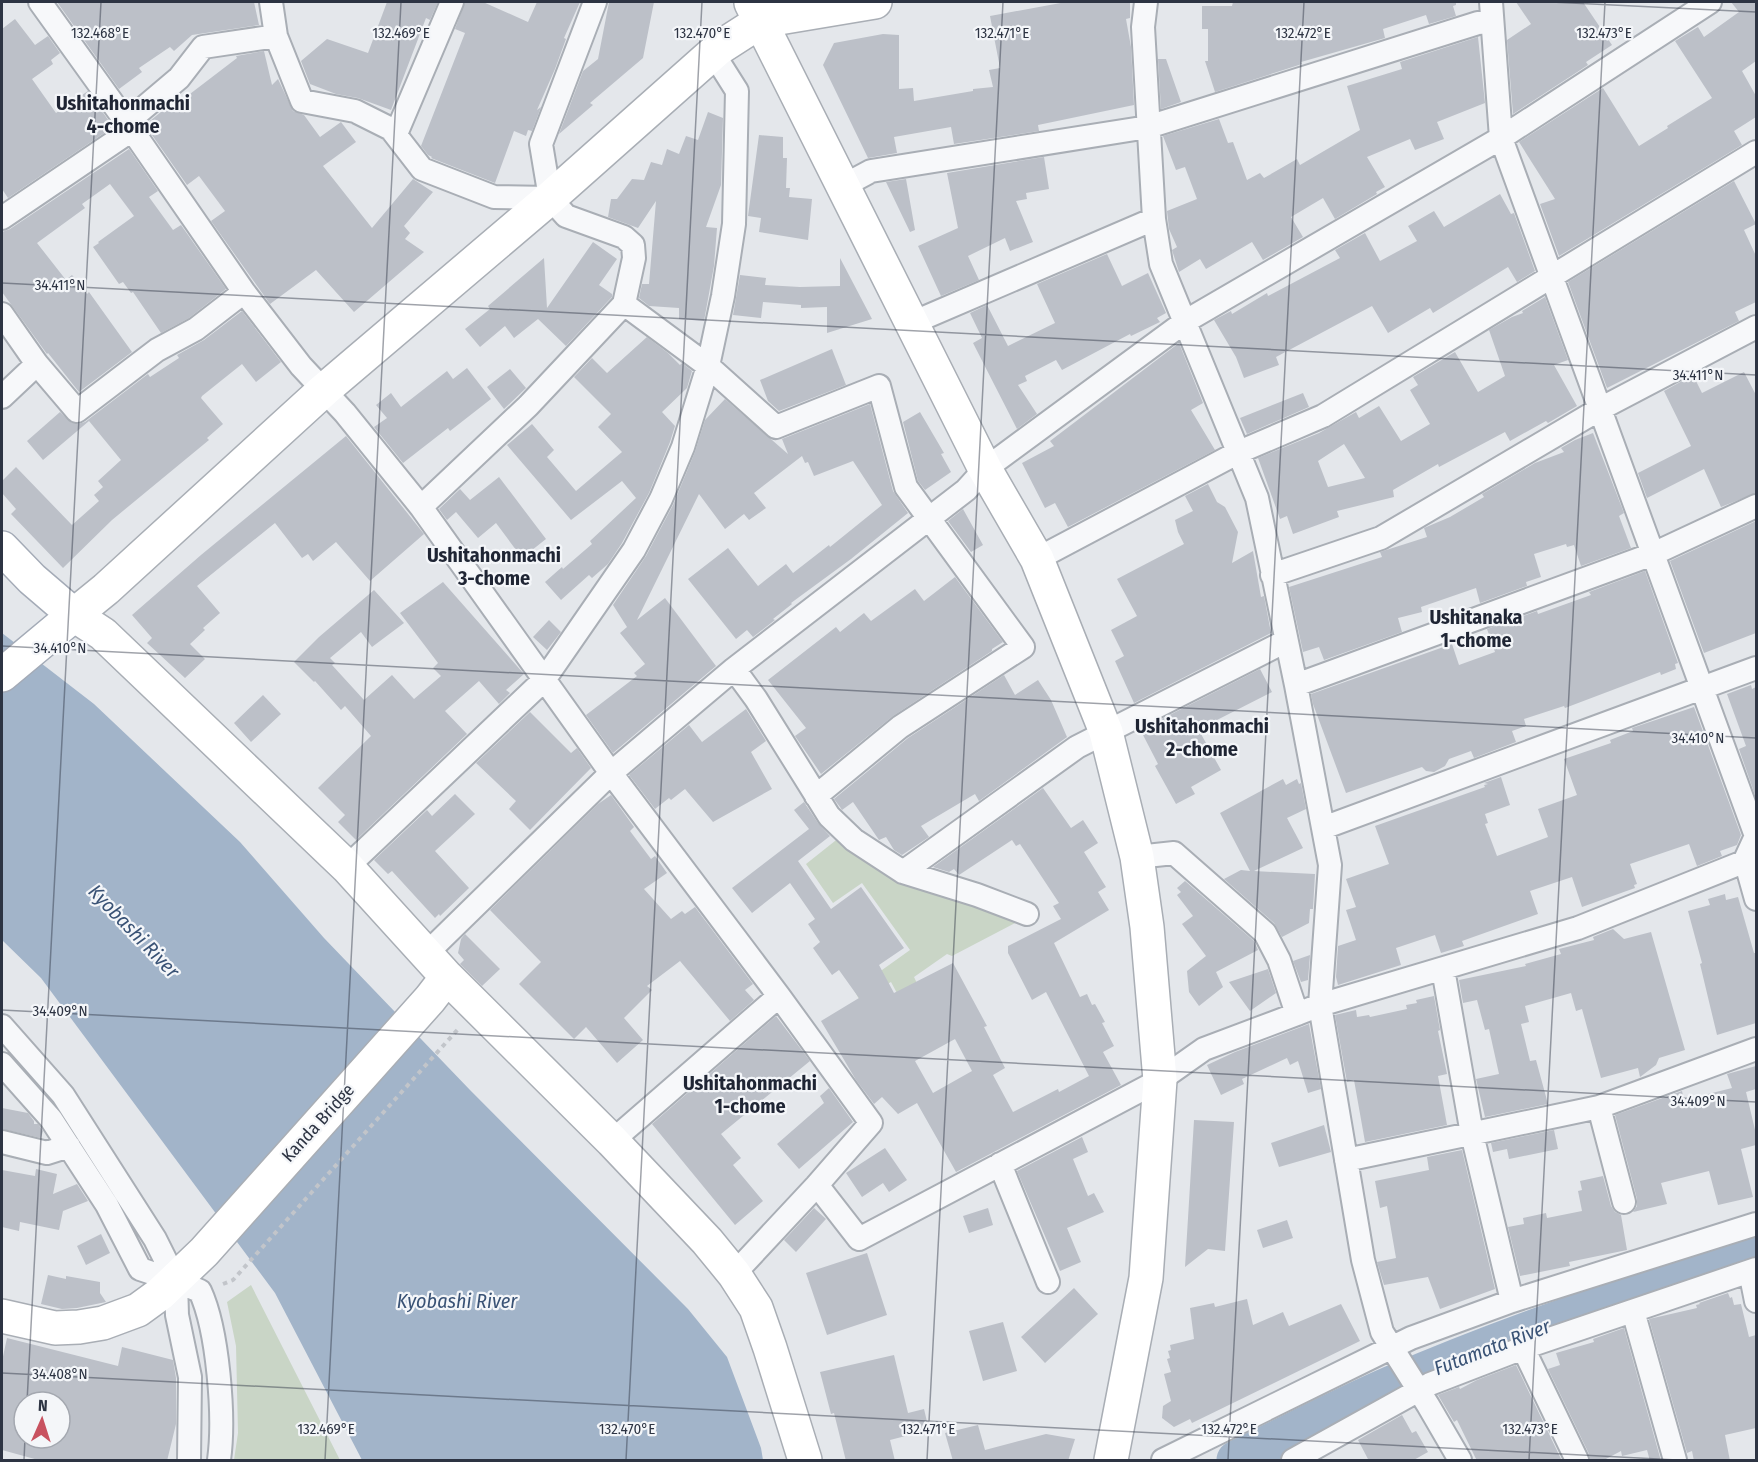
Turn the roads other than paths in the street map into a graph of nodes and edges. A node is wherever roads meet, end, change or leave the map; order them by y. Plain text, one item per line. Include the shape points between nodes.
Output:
1 (40, 2) edge
2 (271, 2) edge
3 (452, 2) edge
4 (595, 2) edge
5 (875, 2) edge
6 (1146, 2) edge
7 (1710, 2) edge
8 (755, 11) edge
9 (1491, 12) edge
10 (276, 36) junction
11 (713, 53) junction
12 (130, 126) junction
13 (1148, 127) junction
14 (396, 134) junction
15 (1501, 138) junction
16 (1756, 152) edge
17 (843, 186) junction
18 (550, 198) junction
19 (2, 218) edge
20 (1154, 219) junction
21 (1551, 276) junction
22 (244, 292) junction
23 (624, 304) junction
24 (2, 314) edge
25 (1186, 321) junction
26 (912, 323) junction
27 (1756, 327) edge
28 (37, 364) junction
29 (708, 366) junction
30 (324, 390) junction
31 (2, 397) edge
32 (1600, 409) junction
33 (1239, 452) junction
34 (986, 469) junction
35 (1756, 506) edge
36 (421, 507) junction
37 (929, 519) junction
38 (2, 548) edge
39 (1653, 554) junction
40 (1037, 559) junction
41 (1272, 575) junction
42 (63, 624) junction
43 (1286, 641) junction
44 (1756, 668) edge
45 (734, 669) junction
46 (2, 675) edge
47 (544, 680) junction
48 (1296, 685) junction
49 (1702, 689) junction
50 (1106, 732) junction
51 (611, 773) junction
52 (816, 796) junction
53 (1323, 828) junction
54 (1137, 857) junction
55 (1751, 858) edge
56 (347, 867) junction
57 (903, 872) junction
58 (1756, 899) edge
59 (1027, 915) dead end
60 (436, 966) junction
61 (1443, 969) junction
62 (779, 996) junction
63 (1320, 1005) junction
64 (1297, 1014) junction
65 (2, 1026) edge
66 (1756, 1049) edge
67 (2, 1064) edge
68 (1160, 1080) junction
69 (1599, 1107) junction
70 (1473, 1134) junction
71 (2, 1142) edge
72 (612, 1142) junction
73 (69, 1146) junction
74 (1346, 1160) junction
75 (1000, 1164) junction
76 (817, 1185) junction
77 (1624, 1202) dead end
78 (1756, 1224) edge
79 (1753, 1270) edge
80 (734, 1274) junction
81 (176, 1281) junction
82 (1048, 1282) dead end
83 (1512, 1301) junction
84 (1756, 1301) edge
85 (1633, 1311) junction
86 (2, 1316) edge
87 (1523, 1348) junction
88 (1394, 1351) junction
89 (1415, 1385) junction
90 (189, 1461) edge
91 (219, 1461) edge
92 (805, 1461) edge
93 (1111, 1461) edge
94 (1163, 1461) edge
95 (1293, 1461) edge
96 (1460, 1461) edge
97 (1577, 1461) edge
98 (1675, 1461) edge

1 - 12 street
2 - 10 street
3 - 14 street
4 - 18 street via 541,144
5 - 8 street
6 - 13 street via 1143,27
7 - 15 street
8 - 11 street
8 - 17 street
9 - 13 street via 1478,23
9 - 15 street
10 - 12 street via 203,47 179,78
10 - 14 street via 302,101 355,111
11 - 18 street
11 - 29 street via 736,91 736,113 734,224
12 - 19 street
12 - 22 street
13 - 17 street via 871,171
13 - 20 street
14 - 18 street via 422,169 494,197
15 - 21 street
15 - 25 street
16 - 21 street
17 - 26 street
18 - 23 street via 566,216 624,237 633,245
18 - 30 street
20 - 25 street via 1161,264
20 - 26 street
21 - 32 street
21 - 33 street via 1323,416
22 - 28 street via 196,329 157,350 77,411
22 - 30 street
23 - 29 street
23 - 36 street via 528,406
24 - 28 street
25 - 33 street
25 - 34 street
26 - 34 street
27 - 32 street
28 - 31 street
29 - 37 street via 776,427 879,386 906,487
29 - 47 street via 683,447 661,500 634,550
30 - 36 street
30 - 42 street
32 - 39 street
32 - 41 street via 1381,538
33 - 40 street
33 - 41 street via 1257,498
34 - 37 street
34 - 40 street
35 - 39 street
36 - 47 street
37 - 45 street
37 - 52 street via 1023,647 900,727
38 - 42 street via 32,579
39 - 48 street
39 - 49 street
40 - 50 street
41 - 43 street
42 - 46 street
42 - 56 street via 103,634
43 - 48 street
43 - 50 street
44 - 49 street
45 - 51 street
45 - 52 street
47 - 51 street
47 - 56 street
48 - 53 street
49 - 53 street
49 - 55 street via 1756,836
50 - 54 street
50 - 57 street via 1077,747
51 - 60 street
51 - 62 street
52 - 57 street via 829,816 854,840
53 - 63 street via 1330,865
54 - 64 street via 1174,853 1264,933 1279,960
54 - 68 street
55 - 58 street
55 - 61 street via 1578,928
56 - 60 street
57 - 59 street
60 - 72 street
60 - 81 street, Kanda Bridge via 426,1005
61 - 63 street
61 - 70 street
62 - 72 street
62 - 76 street via 871,1124
63 - 64 street
63 - 74 street
64 - 68 street via 1204,1049
65 - 81 street via 63,1095 155,1239
66 - 69 street
67 - 73 street via 51,1119
68 - 75 street
68 - 93 street via 1146,1278
69 - 70 street
69 - 77 street
70 - 74 street
70 - 83 street
71 - 73 street via 47,1153
72 - 80 street via 677,1207
73 - 81 street via 107,1205 140,1269
74 - 88 street via 1363,1260 1382,1332
75 - 76 street via 859,1239
75 - 82 street
76 - 80 street
78 - 83 street
79 - 84 street
79 - 85 street
80 - 92 street via 756,1308
81 - 86 street, Kanda Bridge via 138,1311 103,1323 55,1328
81 - 90 street via 177,1315 190,1377
81 - 91 street via 200,1291 215,1347 222,1434
83 - 88 street
85 - 87 street
85 - 98 street
87 - 89 street
87 - 97 street
88 - 89 street
88 - 94 street
89 - 95 street
89 - 96 street

